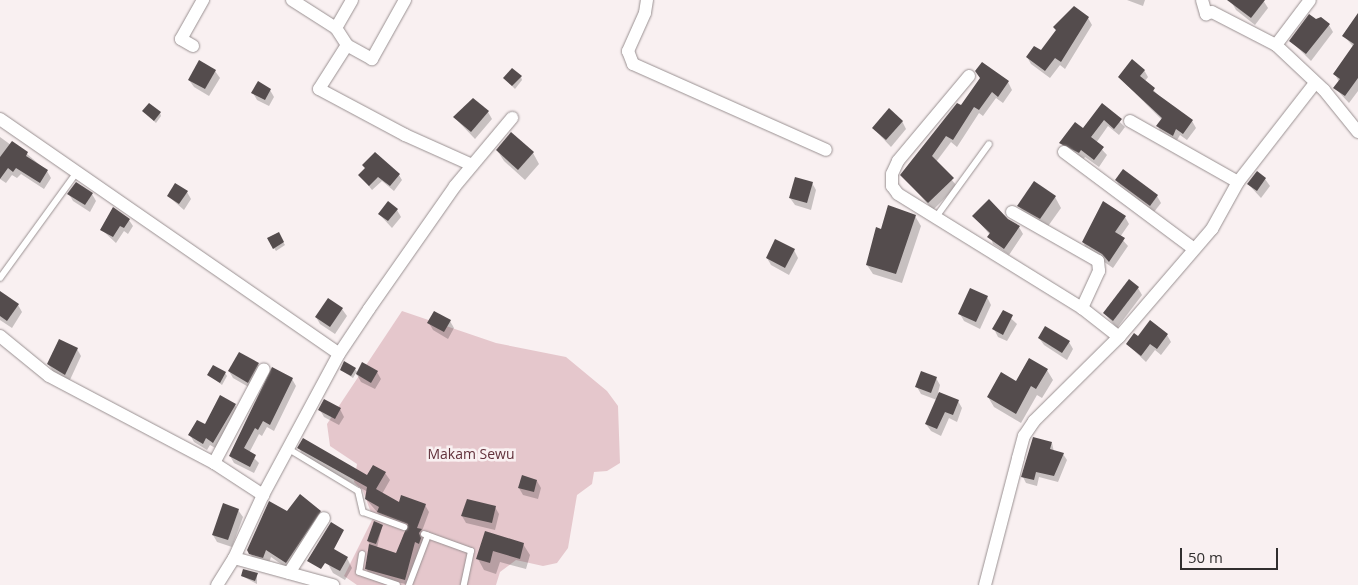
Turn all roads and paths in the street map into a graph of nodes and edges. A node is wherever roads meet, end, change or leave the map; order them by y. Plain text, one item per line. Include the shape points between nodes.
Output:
1 (204, 0) edge
2 (292, 0) edge
3 (352, 0) edge
4 (405, 0) edge
5 (647, 0) edge
6 (1202, 0) edge
7 (1310, 0) edge
8 (336, 28) junction
9 (346, 45) junction
10 (1276, 45) junction
11 (193, 46) dead end
12 (969, 76) dead end
13 (1315, 83) junction
14 (512, 118) dead end
15 (0, 119) edge
16 (1130, 121) dead end
17 (1358, 132) edge
18 (990, 144) dead end
19 (826, 150) dead end
20 (1064, 152) dead end
21 (472, 165) junction
22 (78, 170) junction
23 (1238, 182) junction
24 (1012, 212) dead end
25 (936, 217) junction
26 (1194, 249) junction
27 (0, 278) edge
28 (1082, 308) junction
29 (0, 336) edge
30 (1119, 337) junction
31 (339, 354) junction
32 (264, 369) dead end
33 (287, 448) junction
34 (214, 463) junction
35 (263, 495) junction
36 (324, 518) dead end
37 (404, 527) dead end
38 (362, 554) dead end
39 (234, 558) junction
40 (289, 573) junction
41 (216, 585) edge
42 (333, 585) edge
43 (397, 585) edge
44 (409, 585) edge
45 (464, 585) edge
46 (985, 585) edge

1 - 11 street via 181,39
2 - 8 street
3 - 8 street
4 - 9 street via 372,59
5 - 19 street via 645,13 628,50 632,64
6 - 10 street via 1206,14 1212,12
7 - 10 street
8 - 9 street
9 - 21 street via 319,89 405,135
10 - 13 street
12 - 25 street via 898,161 892,174 892,186 898,194
13 - 17 street
13 - 23 street
14 - 21 street
15 - 22 street
16 - 23 street
18 - 25 lane
20 - 26 street
21 - 31 street via 399,264
22 - 27 lane
22 - 31 street
23 - 26 street via 1212,229
24 - 28 street via 1098,261 1099,271
25 - 28 street
26 - 30 street
28 - 30 street
29 - 34 street via 49,376
30 - 46 street via 1034,421 1024,436
31 - 33 street
32 - 34 street
33 - 35 street
33 - 37 lane via 358,491 363,512
34 - 35 street
35 - 39 street
36 - 40 street
38 - 43 lane via 358,567 361,573
39 - 40 street
39 - 41 street
40 - 42 street
44 - 45 lane via 426,534 471,551

